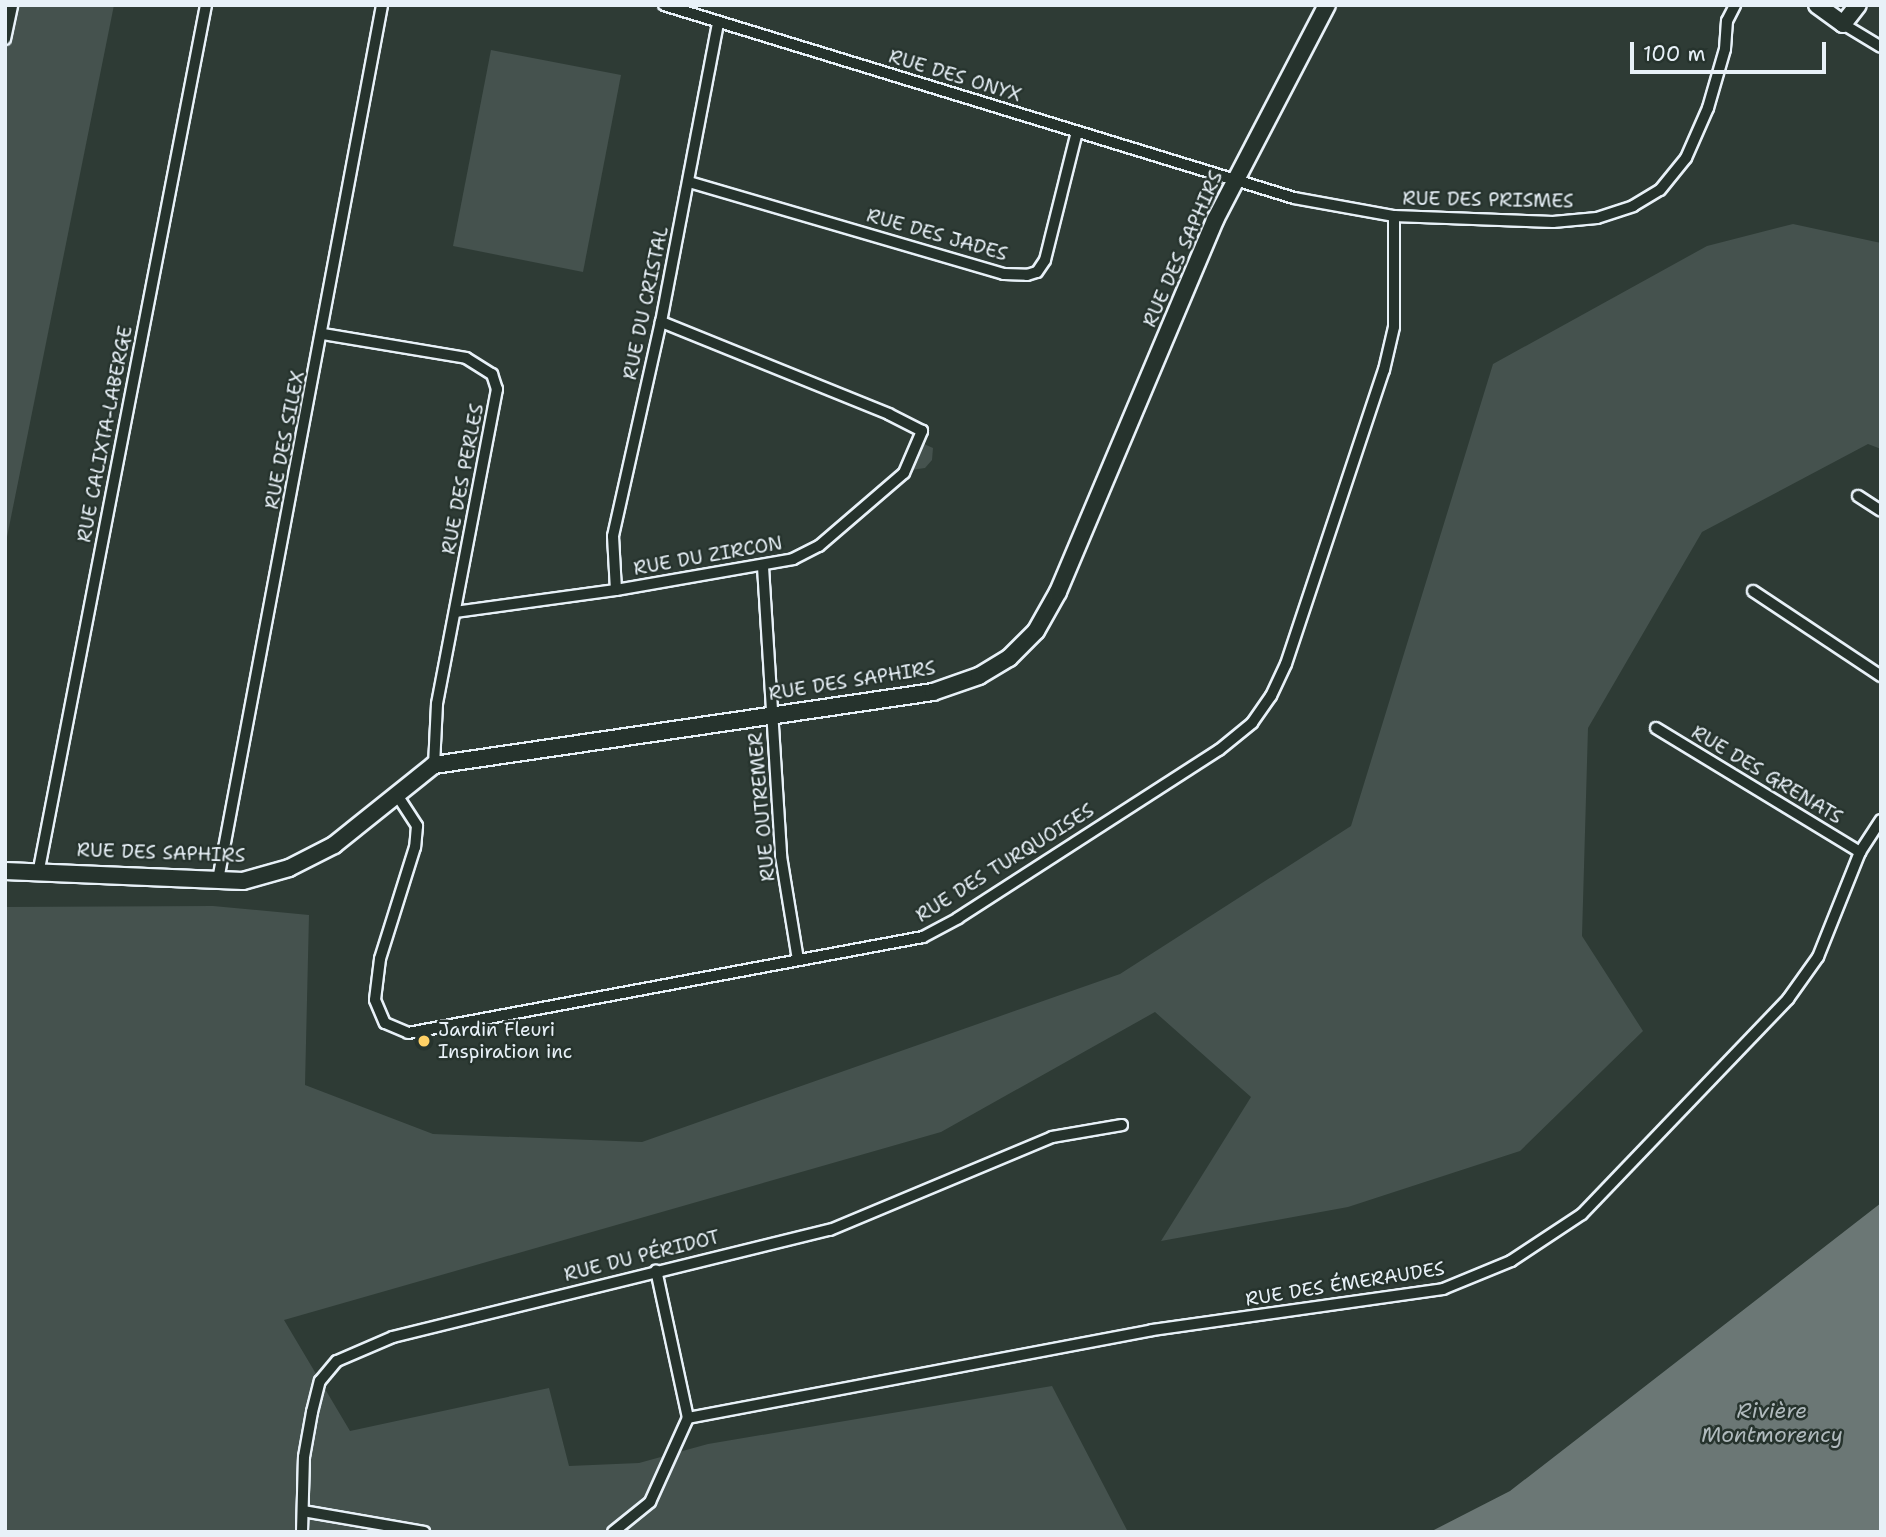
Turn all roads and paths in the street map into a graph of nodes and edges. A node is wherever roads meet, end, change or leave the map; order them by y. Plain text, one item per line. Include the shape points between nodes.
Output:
1 (12, 5) edge
2 (206, 5) edge
3 (382, 5) edge
4 (664, 5) edge
5 (1327, 5) edge
6 (1735, 5) edge
7 (1817, 5) edge
8 (1858, 5) edge
9 (718, 22) junction
10 (1843, 23) junction
11 (5, 39) edge
12 (1881, 47) edge
13 (1077, 132) junction
14 (1236, 181) junction
15 (689, 182) junction
16 (1394, 216) junction
17 (661, 322) junction
18 (323, 334) junction
19 (1858, 496) dead end
20 (1881, 511) edge
21 (763, 567) junction
22 (615, 590) junction
23 (1753, 591) dead end
24 (455, 612) junction
25 (1881, 677) edge
26 (772, 715) junction
27 (1656, 728) dead end
28 (434, 765) junction
29 (397, 795) junction
30 (1881, 820) edge
31 (1860, 852) junction
32 (39, 869) junction
33 (5, 871) edge
34 (218, 880) junction
35 (797, 960) junction
36 (1122, 1125) dead end
37 (656, 1270) junction
38 (688, 1418) junction
39 (303, 1511) junction
40 (302, 1532) edge
41 (424, 1532) edge
42 (613, 1532) edge

1 - 11 street
2 - 32 street, RUE CALIXTA-LABERGE
3 - 18 street, RUE DES SILEX
4 - 9 street, RUE DES ONYX
5 - 14 street, RUE DES SAPHIRS
6 - 16 street, RUE DES PRISMES via 1727,21 1725,49 1708,108 1686,158 1660,190 1633,206 1597,218 1553,222
7 - 10 street
8 - 10 street
9 - 13 street, RUE DES ONYX
9 - 15 street, RUE DU CRISTAL
10 - 12 street
13 - 14 street, RUE DES ONYX
13 - 15 street, RUE DES JADES via 1045,260 1037,272 1027,275 1004,274
14 - 16 street, RUE DES PRISMES via 1294,198
14 - 26 street, RUE DES SAPHIRS via 1058,592 1035,631 1009,658 979,676 933,692
15 - 17 street, RUE DU CRISTAL
16 - 35 street, RUE DES TURQUOISES via 1394,327 1384,370 1286,664 1252,723 1219,750 923,937
17 - 21 street, RUE DU ZIRCON via 922,431 904,473 830,537 793,559
17 - 22 street, RUE DU CRISTAL via 613,536
18 - 24 street, RUE DES PERLES via 466,358 492,374 497,406
18 - 34 street, RUE DES SILEX
19 - 20 street
21 - 22 street, RUE DU ZIRCON
21 - 26 street, RUE OUTREMER
22 - 24 street, RUE DU ZIRCON
23 - 25 street
24 - 28 street, RUE DES PERLES via 437,704
26 - 28 street, RUE DES SAPHIRS
26 - 35 street, RUE OUTREMER via 781,856
27 - 31 street, RUE DES GRENATS
28 - 29 street, RUE DES SAPHIRS
29 - 34 street, RUE DES SAPHIRS via 334,845 289,868 243,881
29 - 35 street, RUE DES TURQUOISES via 417,826 415,847 380,959 375,1000 379,1016 395,1030 408,1033
30 - 31 street, RUE DES ÉMERAUDES
31 - 38 street, RUE DES ÉMERAUDES via 1818,957 1788,999 1582,1214 1511,1261 1443,1289 1152,1330
32 - 33 street, RUE DES SAPHIRS
32 - 34 street, RUE DES SAPHIRS
36 - 37 street, RUE DU PÉRIDOT via 1052,1137 830,1230
37 - 38 street
37 - 39 street, RUE DU PÉRIDOT via 393,1337 337,1361 320,1381 312,1412 304,1457
38 - 42 street via 650,1502
39 - 40 street, RUE DU PÉRIDOT
39 - 41 street

